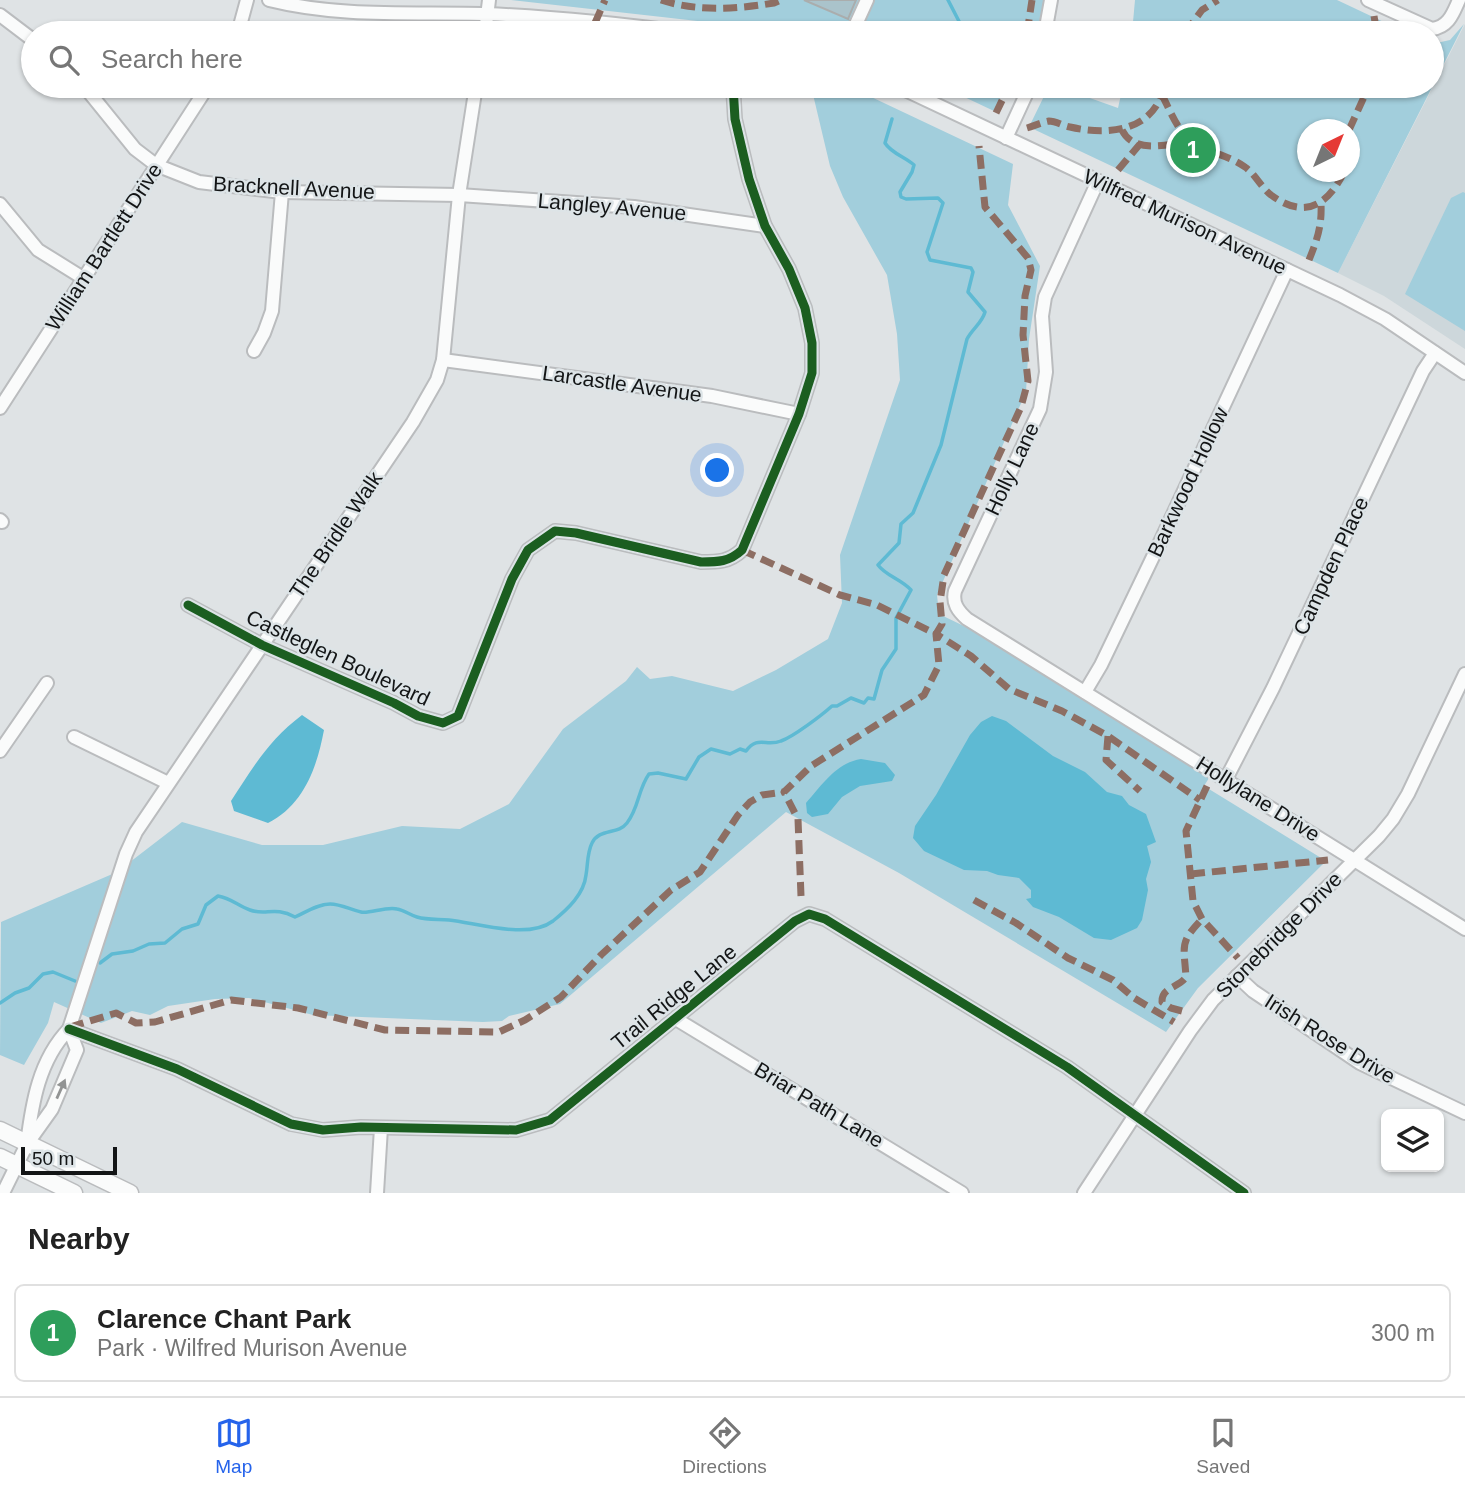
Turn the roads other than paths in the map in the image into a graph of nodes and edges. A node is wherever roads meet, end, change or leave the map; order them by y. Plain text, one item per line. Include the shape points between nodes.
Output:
1 (247, 0) edge
2 (269, 0) edge
3 (489, 0) edge
4 (867, 0) edge
5 (1051, 0) edge
6 (1368, 0) edge
7 (1460, 0) edge
8 (488, 14) junction
9 (0, 15) edge
10 (241, 21) edge
11 (487, 21) edge
12 (578, 21) edge
13 (857, 21) edge
14 (1047, 21) edge
15 (1414, 21) edge
16 (1444, 24) edge
17 (21, 31) edge
18 (94, 98) edge
19 (200, 98) edge
20 (474, 98) edge
21 (734, 98) edge
22 (922, 98) edge
23 (1025, 98) edge
24 (1006, 138) junction
25 (156, 165) junction
26 (1098, 181) junction
27 (282, 192) junction
28 (459, 195) junction
29 (0, 204) edge
30 (765, 226) junction
31 (1287, 270) junction
32 (83, 278) junction
33 (254, 351) dead end
34 (1435, 353) junction
35 (443, 360) junction
36 (1465, 373) edge
37 (0, 408) edge
38 (799, 414) junction
39 (188, 605) dead end
40 (262, 645) junction
41 (1465, 674) edge
42 (47, 683) dead end
43 (1085, 692) junction
44 (74, 737) dead end
45 (0, 751) edge
46 (1226, 779) junction
47 (168, 783) junction
48 (1355, 860) junction
49 (1465, 929) edge
50 (1237, 976) junction
51 (676, 1018) junction
52 (69, 1029) junction
53 (1465, 1113) edge
54 (1135, 1116) junction
55 (381, 1128) junction
56 (0, 1130) edge
57 (27, 1144) junction
58 (0, 1157) edge
59 (16, 1166) junction
60 (2, 1193) edge
61 (74, 1193) edge
62 (130, 1193) edge
63 (377, 1193) edge
64 (962, 1193) edge
65 (1084, 1193) edge
66 (1244, 1193) edge

1 - 10 street
2 - 8 street via 379,15
3 - 8 street
4 - 13 street
5 - 14 street
6 - 15 street
7 - 16 street
8 - 11 street
8 - 12 street
9 - 17 street
18 - 25 street, Bracknell Avenue via 135,149
19 - 25 street, William Bartlett Drive
20 - 28 street, The Bridle Walk
21 - 30 street, Castleglen Boulevard via 749,179
22 - 24 street, Wilfred Murison Avenue
23 - 24 street
24 - 26 street, Wilfred Murison Avenue
25 - 27 street, Bracknell Avenue via 199,182
25 - 32 street, William Bartlett Drive
26 - 31 street, Wilfred Murison Avenue
26 - 43 street, Holly Lane via 1045,297 1046,372 1040,409 953,599 967,619
27 - 28 street, Bracknell Avenue
27 - 33 street via 272,311
28 - 30 street, Langley Avenue via 634,207
28 - 35 street, The Bridle Walk
29 - 32 street via 38,250
30 - 38 street, Castleglen Boulevard via 805,308 812,343 812,373
31 - 34 street, Wilfred Murison Avenue via 1370,310
31 - 43 street, Barkwood Hollow
32 - 37 street, William Bartlett Drive
34 - 36 street, Wilfred Murison Avenue
34 - 46 street, Campden Place
35 - 38 street, Larcastle Avenue via 712,396
35 - 40 street, The Bridle Walk via 413,422
38 - 40 street, Castleglen Boulevard via 742,550 732,559 701,562 555,531 528,550 458,716 443,723
39 - 40 street, Castleglen Boulevard
40 - 47 street, The Bridle Walk
41 - 48 street, Stonebridge Drive via 1400,809
42 - 45 street
43 - 46 street, Hollylane Drive
44 - 47 street
46 - 48 street, Hollylane Drive
47 - 52 street, The Bridle Walk via 126,855
48 - 49 street, Hollylane Drive
48 - 50 street, Stonebridge Drive
50 - 53 street, Irish Rose Drive via 1252,991 1360,1063
50 - 54 street, Stonebridge Drive via 1204,1011
51 - 54 street, Trail Ridge Lane via 801,916 815,915 1060,1063
51 - 55 street, Trail Ridge Lane via 550,1120 516,1130
51 - 64 street, Briar Path Lane
52 - 55 street, Trail Ridge Lane via 177,1069 291,1124 323,1130
52 - 57 street, The Bridle Walk via 54,1044 32,1100
57 -> 52 street, The Bridle Walk via 52,1109 77,1050
54 - 65 street, Stonebridge Drive
54 - 66 street, Trail Ridge Lane
55 - 63 street
56 - 57 main road
57 - 59 street
57 - 62 main road
58 - 59 main road
59 - 60 street
59 - 61 main road

